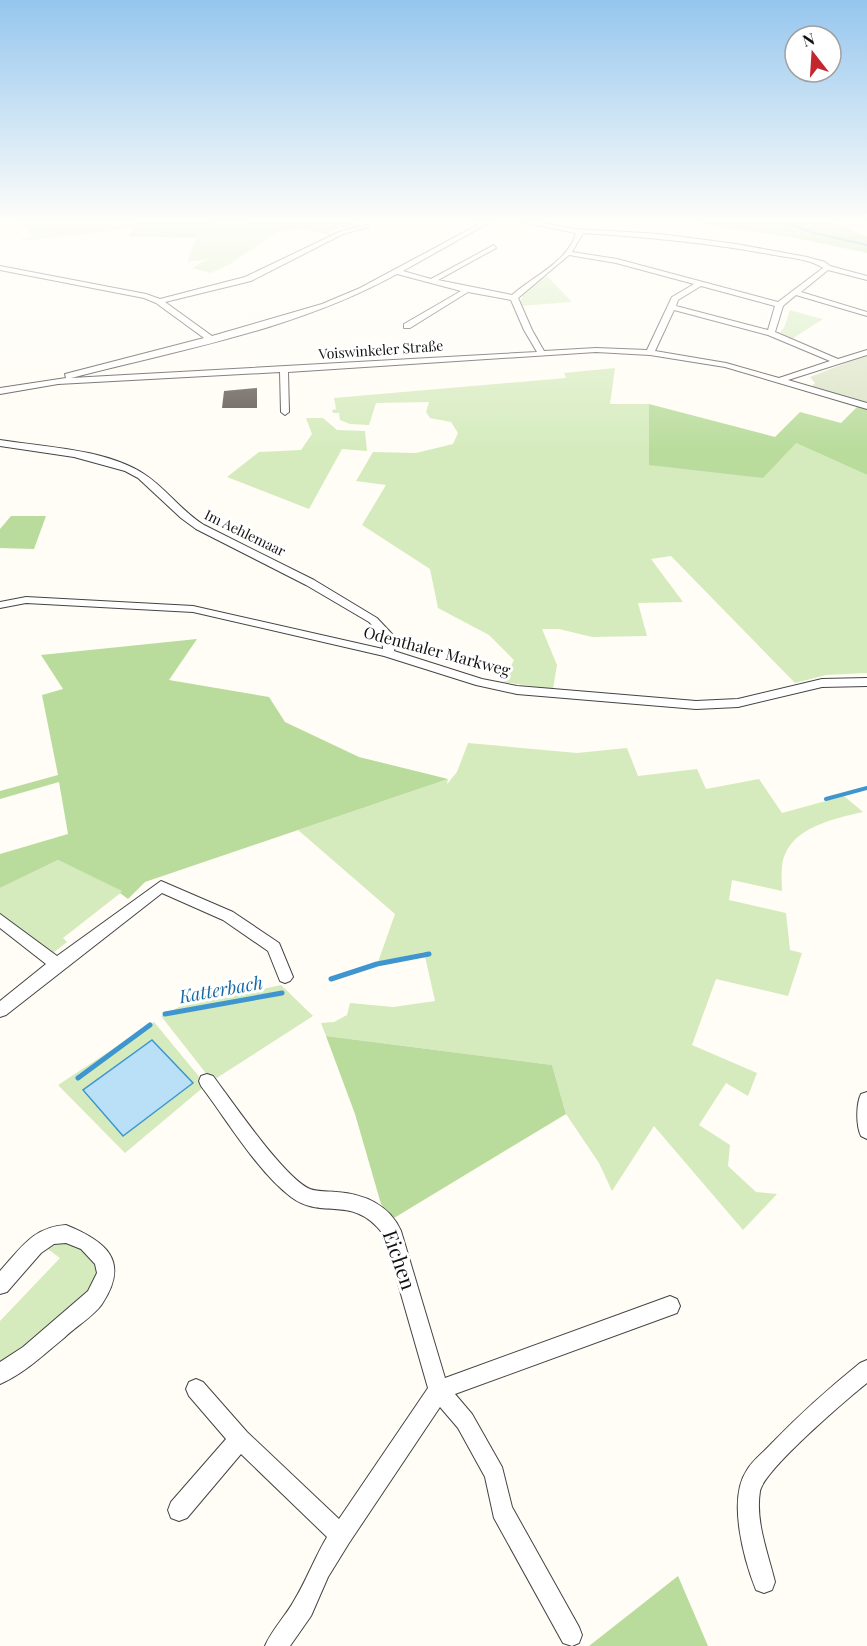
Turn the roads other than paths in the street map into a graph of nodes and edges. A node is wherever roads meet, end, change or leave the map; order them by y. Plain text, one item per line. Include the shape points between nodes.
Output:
1 (151, 298) edge
2 (172, 298) edge
3 (344, 298) edge
4 (454, 298) edge
5 (513, 298) edge
6 (677, 298) edge
7 (752, 298) edge
8 (789, 298) edge
9 (812, 298) edge
10 (159, 301) junction
11 (779, 305) junction
12 (671, 307) junction
13 (867, 314) edge
14 (407, 326) dead end
15 (771, 333) junction
16 (210, 339) junction
17 (541, 352) junction
18 (867, 352) edge
19 (650, 353) junction
20 (836, 361) junction
21 (284, 370) junction
22 (781, 380) junction
23 (58, 381) junction
24 (0, 392) edge
25 (867, 406) edge
26 (285, 412) dead end
27 (0, 443) edge
28 (0, 605) edge
29 (387, 653) junction
30 (867, 682) edge
31 (0, 920) edge
32 (57, 964) junction
33 (285, 978) dead end
34 (0, 1010) edge
35 (207, 1081) dead end
36 (867, 1099) edge
37 (867, 1131) edge
38 (0, 1285) edge
39 (670, 1306) dead end
40 (867, 1370) edge
41 (0, 1374) edge
42 (196, 1389) dead end
43 (439, 1390) junction
44 (240, 1439) junction
45 (179, 1510) dead end
46 (341, 1535) junction
47 (764, 1582) dead end
48 (571, 1635) dead end
49 (276, 1646) edge

1 - 10 street
2 - 10 street
3 - 16 street via 309,312
4 - 14 street
5 - 17 street
6 - 12 street
7 - 11 street
8 - 11 street
9 - 13 street
10 - 16 street
11 - 15 street
12 - 15 street
12 - 19 street
15 - 20 street
16 - 23 street via 76,372
17 - 19 street, Voiswinkeler Straße
17 - 21 street, Voiswinkeler Straße
18 - 20 street
19 - 22 street, Voiswinkeler Straße via 726,365
20 - 22 street
21 - 23 street, Voiswinkeler Straße
21 - 26 street
22 - 25 street, Voiswinkeler Straße
23 - 24 street, Voiswinkeler Straße
27 - 29 street, Im Aehlemaar via 81,456 138,475 200,527 292,571 373,620 384,628 391,641
28 - 29 street, Odenthaler Markweg via 26,600 193,609
29 - 30 street, Odenthaler Markweg via 517,690 664,704 738,703 822,683
31 - 32 street
32 - 33 street via 161,886 228,916 274,947
32 - 34 street
35 - 43 street, Eichen via 285,1181 307,1197 347,1200 375,1210 385,1220 392,1231
36 - 37 street
38 - 41 street via 35,1247 50,1236 66,1234 87,1244 103,1259 106,1273 95,1298 30,1354
39 - 43 street
40 - 47 street via 817,1411 751,1483 747,1503
42 - 44 street
43 - 46 street
43 - 48 street, Eichen via 465,1421 495,1474 502,1510
44 - 45 street
44 - 46 street
46 - 49 street via 303,1608

